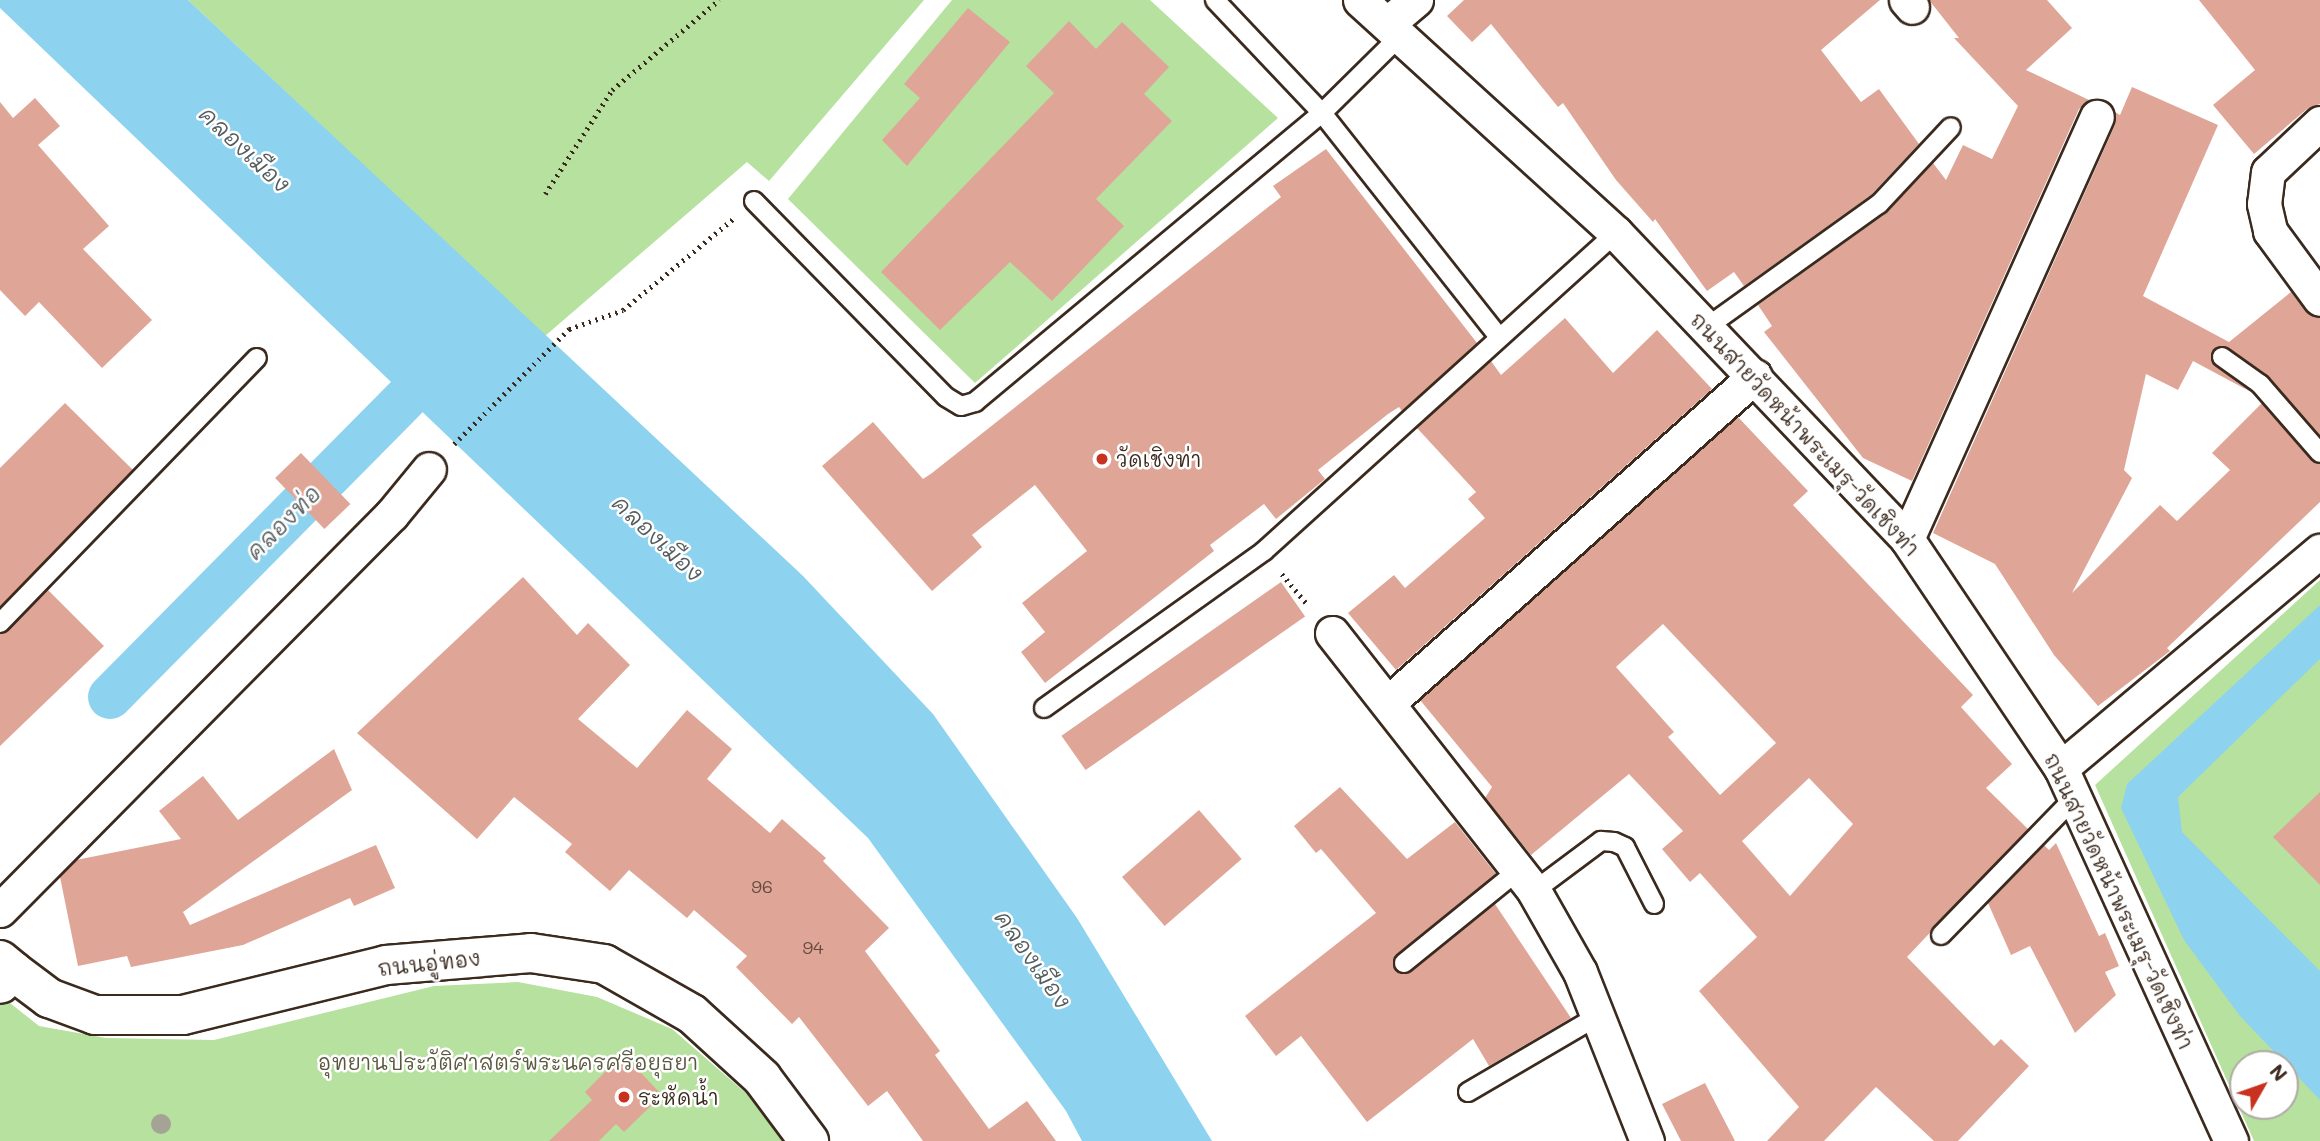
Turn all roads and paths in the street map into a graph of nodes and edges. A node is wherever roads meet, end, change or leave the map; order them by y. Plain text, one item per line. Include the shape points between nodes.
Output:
1 (719, 0) edge
2 (1215, 0) edge
3 (1360, 0) edge
4 (1416, 0) edge
5 (1394, 30) junction
6 (1322, 113) junction
7 (2097, 117) dead end
8 (2320, 123) edge
9 (1951, 127) dead end
10 (545, 194) dead end
11 (754, 201) joint
12 (1616, 233) junction
13 (2320, 299) edge
14 (1707, 327) junction
15 (1498, 337) junction
16 (2222, 357) dead end
17 (257, 358) dead end
18 (1755, 376) junction
19 (2320, 453) edge
20 (429, 469) joint
21 (1907, 539) junction
22 (1264, 551) junction
23 (2320, 551) edge
24 (0, 622) edge
25 (1332, 633) joint
26 (1389, 702) junction
27 (1044, 708) dead end
28 (2068, 783) junction
29 (1527, 881) junction
30 (1654, 904) dead end
31 (0, 910) edge
32 (1941, 935) dead end
33 (1404, 963) dead end
34 (4, 972) edge
35 (1598, 1016) junction
36 (1468, 1092) dead end
37 (809, 1141) edge
38 (1647, 1141) edge
39 (2231, 1141) edge

1 - 10 path via 612,90
2 - 6 lane
3 - 5 street, ถนนสายวัดหน้าพระเมรุ-วัดเชิงท่า
4 - 5 street
5 - 6 lane
5 - 12 street, ถนนสายวัดหน้าพระเมรุ-วัดเชิงท่า
6 - 11 lane via 975,402 961,406 946,397
6 - 15 lane
7 - 21 street
8 - 13 street via 2268,173 2264,204 2270,231
9 - 14 lane via 1879,204
11 - 20 path via 623,310 569,329
12 - 14 street, ถนนสายวัดหน้าพระเมรุ-วัดเชิงท่า
12 - 15 lane
14 - 18 street, ถนนสายวัดหน้าพระเมรุ-วัดเชิงท่า
15 - 22 lane
16 - 19 lane via 2260,384
17 - 24 lane
18 - 21 street, ถนนสายวัดหน้าพระเมรุ-วัดเชิงท่า
18 - 26 street
20 - 31 street via 392,514
21 - 28 street, ถนนสายวัดหน้าพระเมรุ-วัดเชิงท่า
22 - 25 path
22 - 27 lane
23 - 28 street
25 - 26 street
26 - 29 street
28 - 32 lane
28 - 39 street, ถนนสายวัดหน้าพระเมรุ-วัดเชิงท่า
29 - 30 lane via 1601,841 1614,842 1625,847
29 - 33 lane
29 - 35 street via 1580,972
34 - 37 main road, ถนนอู่ทอง via 49,998 96,1016 183,1015 386,965 531,953 604,964 692,1014 762,1078
35 - 36 lane
35 - 38 street

